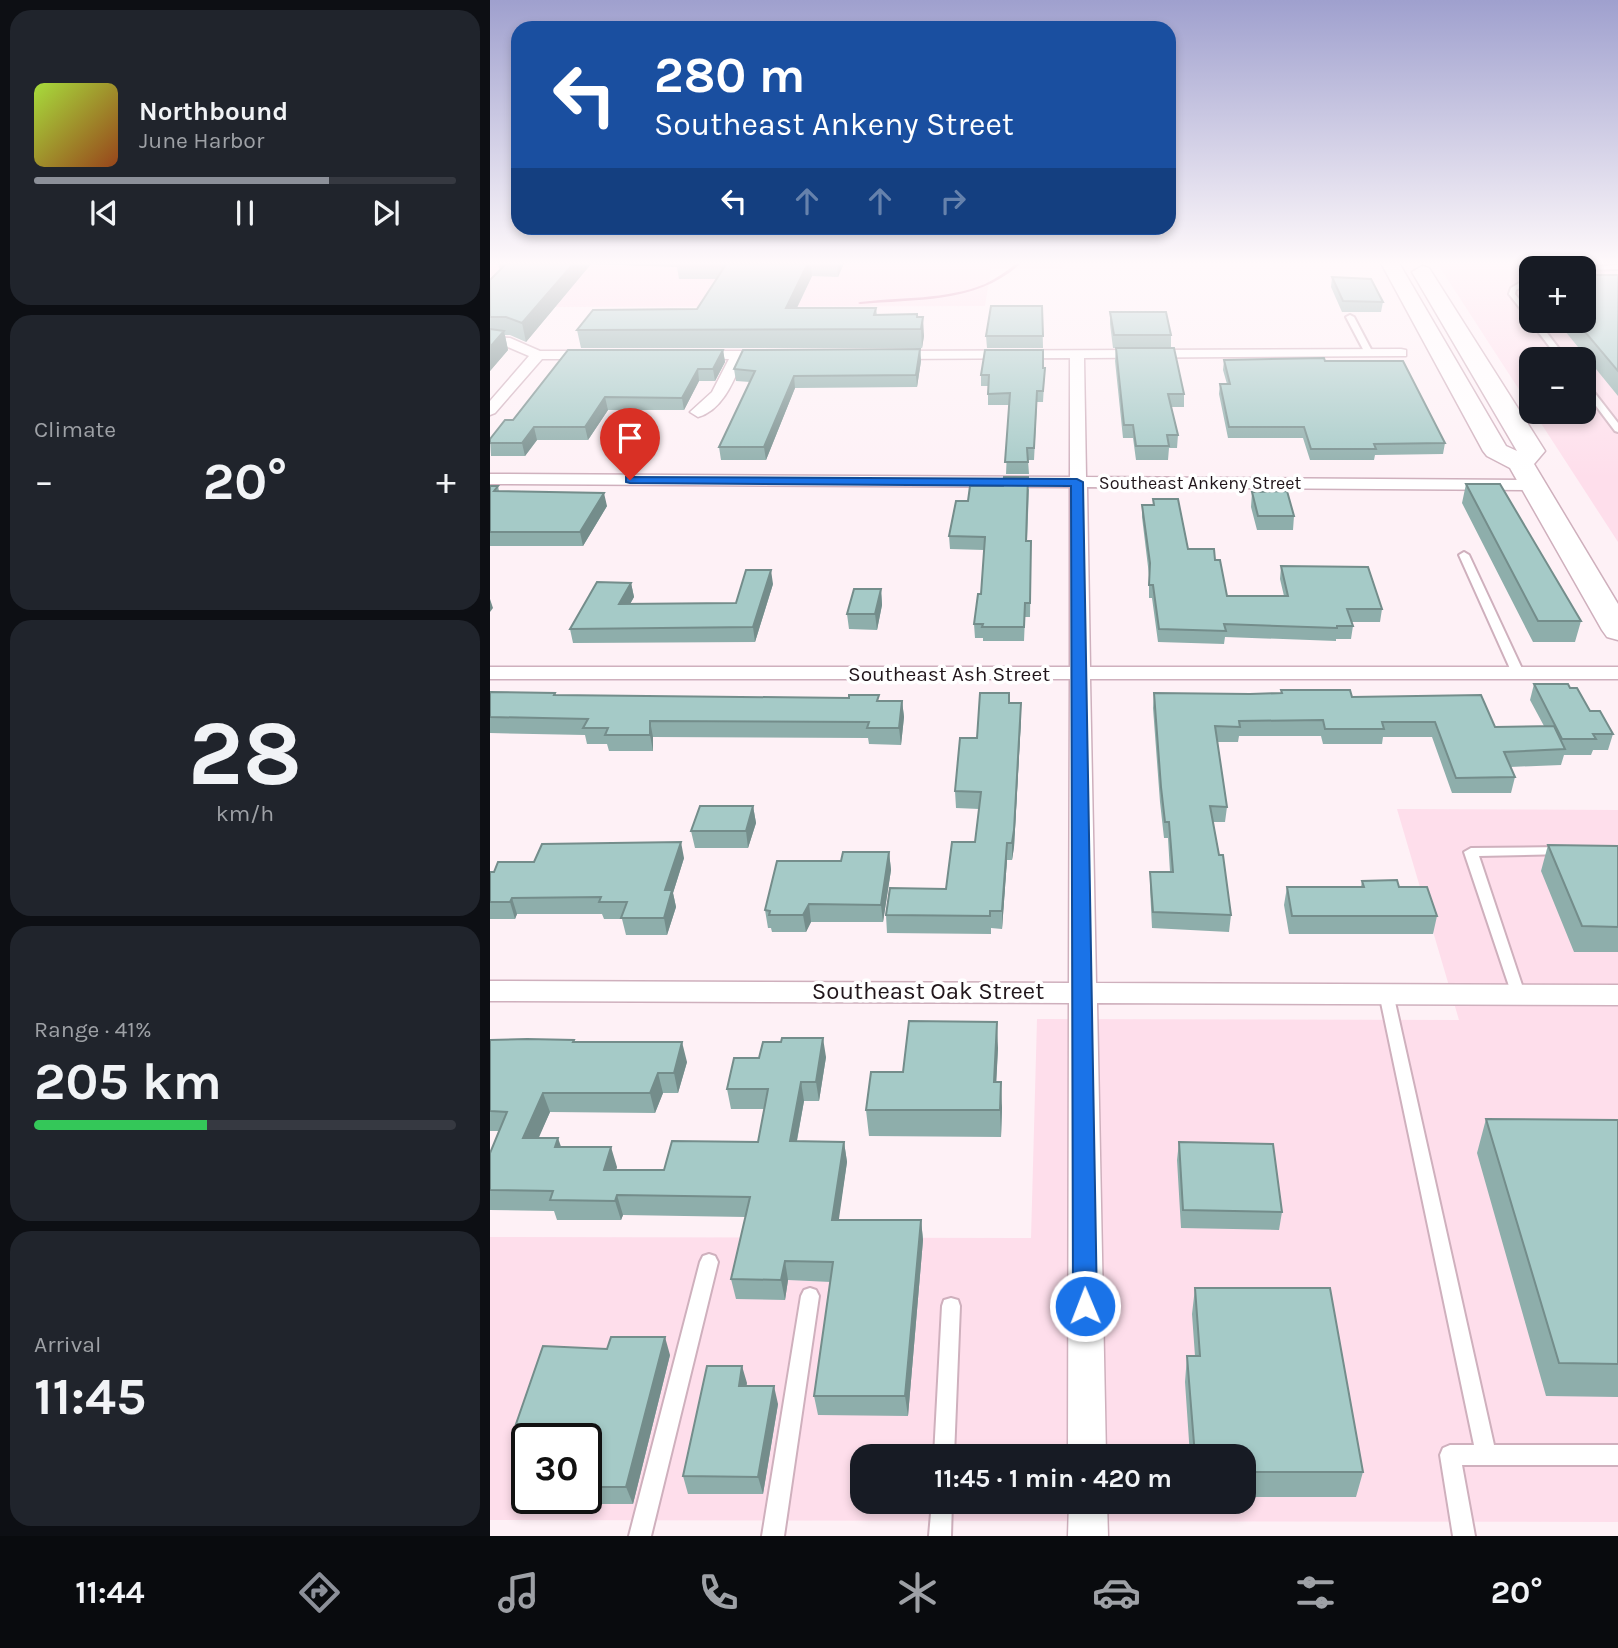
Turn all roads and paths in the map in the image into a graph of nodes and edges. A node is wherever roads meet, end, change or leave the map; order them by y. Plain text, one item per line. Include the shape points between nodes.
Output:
1 (1359, 335) edge
2 (1430, 335) edge
3 (1461, 335) edge
4 (490, 341) edge
5 (1368, 353) junction
6 (1401, 353) dead end
7 (538, 355) junction
8 (605, 355) edge
9 (685, 355) edge
10 (738, 355) junction
11 (780, 355) edge
12 (878, 355) edge
13 (1077, 355) junction
14 (1596, 401) edge
15 (490, 411) edge
16 (698, 411) dead end
17 (1618, 429) edge
18 (1526, 474) junction
19 (490, 479) edge
20 (1077, 482) junction
21 (1464, 555) dead end
22 (1618, 630) edge
23 (490, 673) edge
24 (1518, 673) junction
25 (1618, 673) edge
26 (1078, 675) junction
27 (1578, 851) edge
28 (490, 991) edge
29 (1081, 991) junction
30 (1386, 993) junction
31 (1518, 994) junction
32 (1618, 995) edge
33 (709, 1262) dead end
34 (810, 1296) dead end
35 (951, 1306) dead end
36 (945, 1444) edge
37 (1087, 1444) edge
38 (1486, 1455) junction
39 (1618, 1455) edge
40 (941, 1514) edge
41 (1088, 1514) edge
42 (640, 1536) edge
43 (774, 1536) edge
44 (940, 1536) edge
45 (1088, 1536) edge
46 (1464, 1536) edge

1 - 5 lane
2 - 18 main road via 1496,451
3 - 18 main road via 1532,451
4 - 7 street via 505,341
5 - 6 street
5 - 13 street
7 - 8 street
7 - 15 street
9 - 10 street
10 - 11 street
10 - 16 street via 716,399
12 - 13 street
13 - 20 street
14 - 17 lane
18 - 20 street, Southeast Ankeny Street
18 - 22 main road
19 - 20 street, Southeast Ankeny Street
20 - 26 street
21 - 24 lane
23 - 26 street, Southeast Ash Street
24 - 25 street, Southeast Ash Street
24 - 26 street, Southeast Ash Street
26 - 29 street
27 - 31 lane via 1471,852
28 - 29 street, Southeast Oak Street
29 - 30 street, Southeast Oak Street
29 - 37 street
30 - 31 street, Southeast Oak Street
30 - 38 lane
31 - 32 street, Southeast Oak Street
33 - 42 lane
34 - 43 lane
35 - 36 lane
38 - 39 lane
38 - 46 lane via 1450,1455
40 - 44 lane
41 - 45 street

